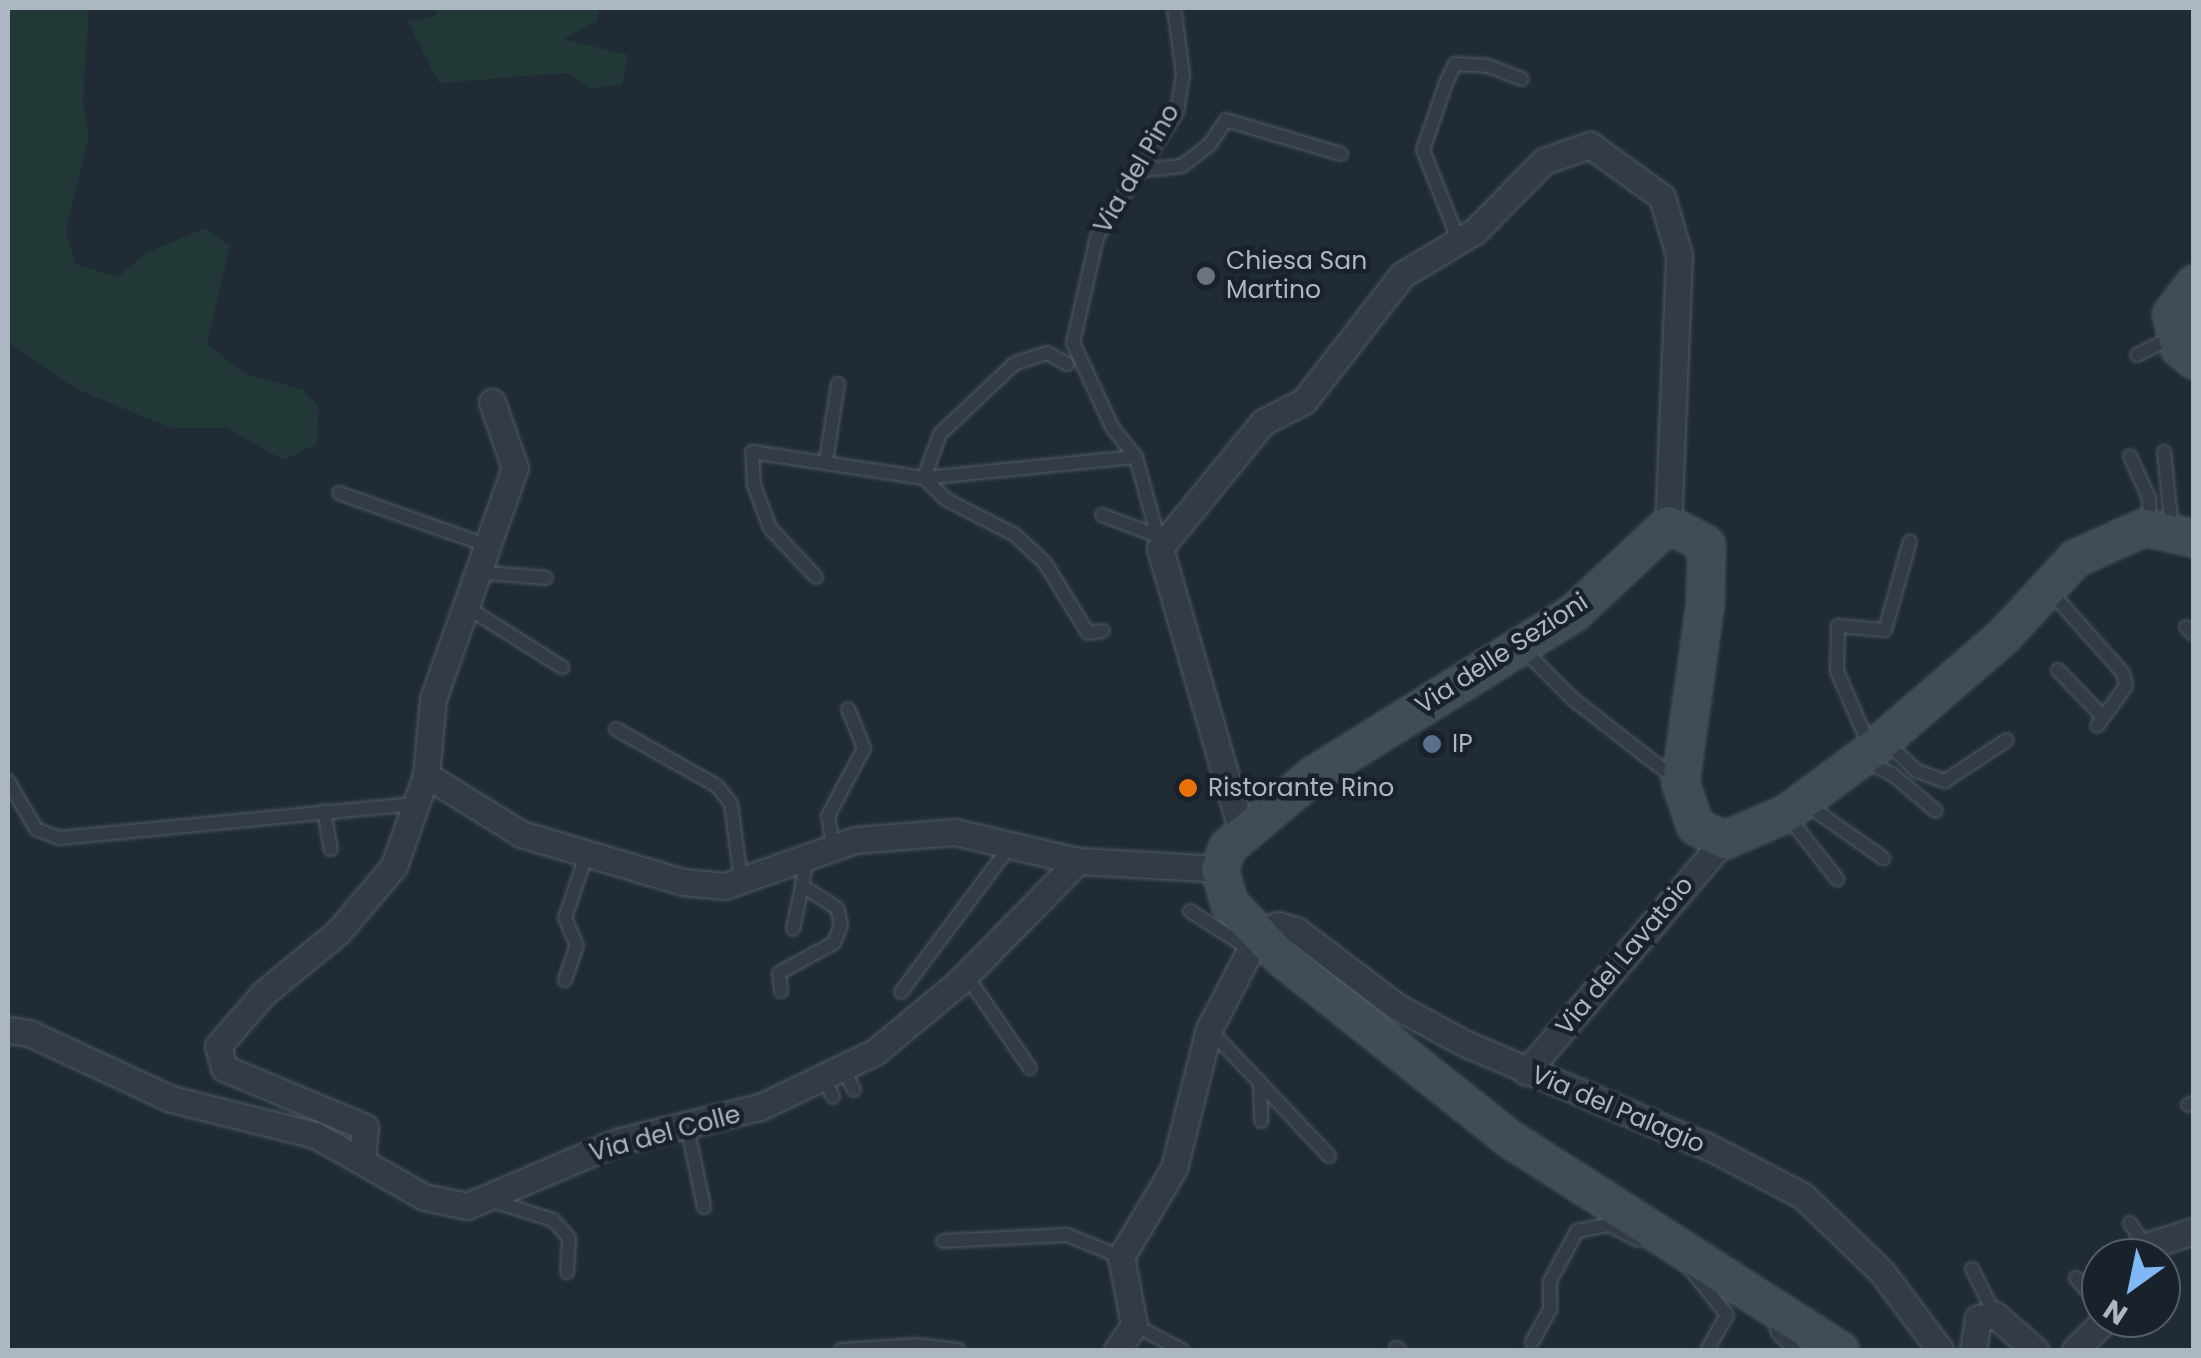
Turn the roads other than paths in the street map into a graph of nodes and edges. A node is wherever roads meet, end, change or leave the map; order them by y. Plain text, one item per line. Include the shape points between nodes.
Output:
1 (1174, 8) edge
2 (1522, 79) dead end
3 (1342, 154) dead end
4 (1134, 171) junction
5 (1459, 241) junction
6 (2194, 283) edge
7 (2185, 348) edge
8 (2137, 355) dead end
9 (1067, 364) dead end
10 (838, 384) dead end
11 (492, 402) dead end
12 (2164, 452) dead end
13 (2130, 456) dead end
14 (1136, 457) junction
15 (826, 461) junction
16 (924, 478) junction
17 (340, 493) dead end
18 (1102, 514) dead end
19 (1668, 524) junction
20 (2172, 533) edge
21 (1910, 541) dead end
22 (1159, 542) junction
23 (486, 545) junction
24 (477, 572) junction
25 (816, 576) dead end
26 (546, 578) dead end
27 (2047, 588) junction
28 (465, 606) junction
29 (1103, 631) dead end
30 (1518, 644) junction
31 (562, 667) dead end
32 (2058, 670) dead end
33 (848, 709) dead end
34 (616, 729) dead end
35 (2007, 740) dead end
36 (1871, 748) junction
37 (426, 775) junction
38 (8, 781) edge
39 (1680, 782) junction
40 (416, 804) junction
41 (1795, 808) junction
42 (324, 812) junction
43 (1936, 812) dead end
44 (1241, 828) junction
45 (1724, 840) junction
46 (1011, 845) junction
47 (331, 849) dead end
48 (820, 850) junction
49 (586, 856) junction
50 (1883, 858) dead end
51 (1078, 860) junction
52 (1219, 869) junction
53 (1837, 879) dead end
54 (742, 880) junction
55 (802, 886) junction
56 (1190, 912) dead end
57 (792, 929) dead end
58 (1254, 942) junction
59 (966, 975) junction
60 (566, 980) dead end
61 (781, 991) dead end
62 (901, 992) dead end
63 (1209, 1029) junction
64 (8, 1030) edge
65 (1030, 1068) dead end
66 (1526, 1072) junction
67 (1260, 1083) junction
68 (1261, 1121) dead end
69 (687, 1126) junction
70 (1329, 1156) dead end
71 (362, 1160) junction
72 (484, 1198) junction
73 (704, 1207) dead end
74 (2130, 1223) dead end
75 (2136, 1238) edge
76 (943, 1240) dead end
77 (1682, 1246) junction
78 (1121, 1257) junction
79 (1972, 1269) dead end
80 (568, 1272) dead end
81 (2076, 1278) dead end
82 (2081, 1284) edge
83 (1770, 1302) junction
84 (1994, 1315) junction
85 (1134, 1325) junction
86 (1532, 1342) dead end
87 (1842, 1348) edge
88 (841, 1350) edge
89 (959, 1350) edge
90 (1117, 1350) edge
91 (1182, 1350) edge
92 (1707, 1350) edge
93 (1795, 1350) edge
94 (1940, 1350) edge
95 (1973, 1350) edge
96 (2035, 1350) edge

1 - 4 lane, Via del Pino via 1183,74 1176,112
2 - 5 lane via 1488,66 1454,64 1446,82 1424,150
3 - 4 lane via 1226,120 1210,144 1182,166 1155,174
4 - 14 lane, Via del Pino via 1097,237 1073,343 1112,426
5 - 19 street via 1544,161 1590,145 1662,196 1680,255
5 - 22 street via 1402,275 1304,400 1262,422
6 - 7 street via 2170,314
7 - 8 lane
9 - 16 lane via 1048,354 1014,364 940,434
10 - 15 lane
11 - 23 street via 514,468
12 - 20 lane
13 - 20 lane
14 - 16 lane
14 - 22 lane, Via del Pino
15 - 16 lane
15 - 25 lane via 752,452 754,486 770,528
16 - 29 lane via 947,500 1015,535 1045,563 1088,633
17 - 23 lane
18 - 22 lane
19 - 30 street, Via delle Sezioni via 1573,613
19 - 39 street via 1706,544 1708,570
20 - 27 street via 2075,558
21 - 36 lane via 1885,630 1838,626 1837,670
22 - 44 street
23 - 24 street
24 - 26 lane
24 - 28 street
27 - 32 lane via 2123,673 2126,686 2100,722
27 - 36 street via 2003,636
28 - 31 lane
28 - 37 street via 432,699
30 - 39 lane via 1574,700
30 - 44 street, Via delle Sezioni
33 - 48 lane via 864,748 828,816
34 - 54 lane via 717,786 731,804
35 - 36 lane via 1945,781
36 - 41 street
36 - 43 lane
37 - 40 street
37 - 49 street via 521,834
38 - 42 lane via 36,829 60,838
39 - 45 street via 1695,826
40 - 42 lane
40 - 71 street via 394,866 338,932 264,993 218,1046 224,1068 365,1127
41 - 45 street
41 - 50 lane
41 - 53 lane
42 - 47 lane
44 - 52 street, Via delle Sezioni
45 - 66 street, Via del Lavatoio
46 - 48 street via 955,832
46 - 51 street
46 - 62 lane
48 - 54 street
48 - 55 lane
49 - 54 street via 683,882 725,886
49 - 60 lane via 565,918 577,946
51 - 52 street
51 - 59 street, Via del Colle
52 - 58 street via 1229,903
55 - 57 lane
55 - 61 lane via 837,908 841,925 834,942 779,973
56 - 58 lane
58 - 63 street
58 - 66 street, Via del Palagio via 1278,925 1296,930 1396,1006
58 - 77 street via 1512,1140
59 - 65 lane
59 - 69 street, Via del Colle via 839,1084
63 - 67 lane
63 - 78 street via 1174,1168
64 - 71 street, Via del Colle via 30,1033 171,1099 287,1125
66 - 94 street, Via del Palagio via 1709,1148 1803,1196 1880,1270
67 - 68 lane
67 - 70 lane
69 - 72 street, Via del Colle via 617,1142
69 - 73 lane
71 - 72 street, Via del Colle via 424,1196 467,1206
72 - 80 lane via 553,1220 569,1238
74 - 75 lane
76 - 78 lane via 1067,1235
77 - 83 street
77 - 86 lane via 1658,1250 1609,1226 1577,1231 1550,1281 1550,1309
77 - 92 lane via 1688,1266 1727,1314
78 - 85 street via 1121,1284
79 - 84 lane
81 - 82 lane
83 - 87 street
83 - 93 lane via 1778,1333
84 - 95 street via 1978,1318
84 - 96 street
85 - 90 street
85 - 91 lane
88 - 89 lane

